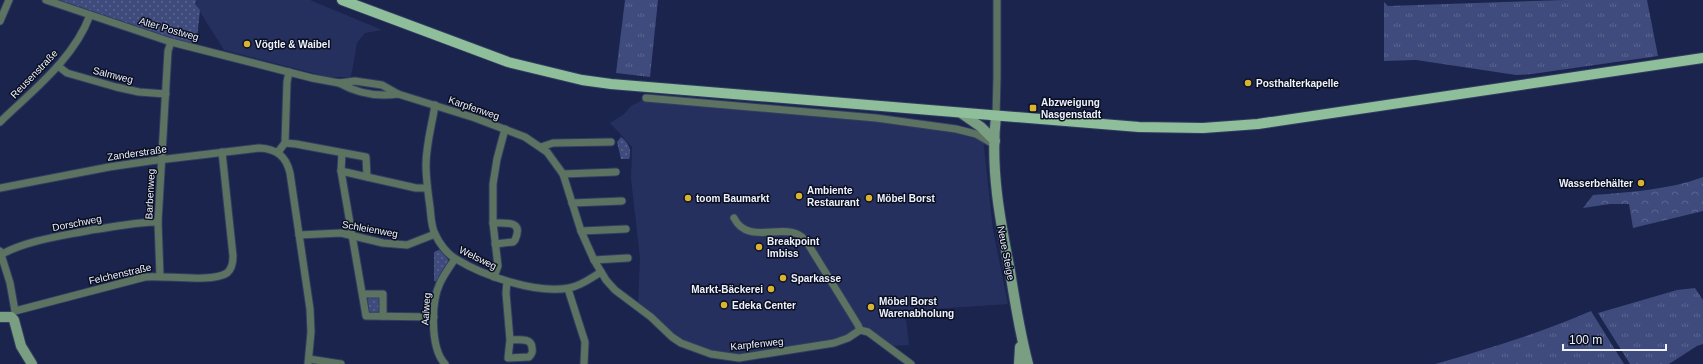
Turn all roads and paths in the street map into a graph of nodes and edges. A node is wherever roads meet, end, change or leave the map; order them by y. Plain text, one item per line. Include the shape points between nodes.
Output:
1 (9, 0) edge
2 (46, 0) edge
3 (342, 0) edge
4 (997, 0) edge
5 (90, 16) junction
6 (0, 21) edge
7 (171, 42) junction
8 (1703, 58) edge
9 (58, 66) junction
10 (289, 72) junction
11 (166, 94) junction
12 (646, 98) dead end
13 (435, 105) junction
14 (961, 113) junction
15 (996, 116) junction
16 (0, 122) edge
17 (505, 129) junction
18 (611, 142) dead end
19 (285, 143) junction
20 (995, 143) junction
21 (541, 147) junction
22 (222, 152) junction
23 (278, 152) junction
24 (342, 153) junction
25 (162, 159) junction
26 (341, 171) junction
27 (616, 172) dead end
28 (563, 174) junction
29 (367, 177) junction
30 (0, 188) edge
31 (427, 188) junction
32 (622, 201) dead end
33 (572, 203) junction
34 (734, 218) dead end
35 (158, 222) junction
36 (493, 223) junction
37 (626, 229) dead end
38 (581, 231) junction
39 (435, 234) junction
40 (299, 235) junction
41 (353, 235) junction
42 (496, 244) junction
43 (1, 253) edge
44 (628, 258) dead end
45 (455, 259) junction
46 (594, 260) junction
47 (601, 272) junction
48 (160, 276) junction
49 (494, 277) junction
50 (507, 282) junction
51 (568, 288) junction
52 (363, 294) junction
53 (13, 314) junction
54 (383, 316) junction
55 (0, 317) edge
56 (434, 317) junction
57 (860, 330) junction
58 (1020, 335) junction
59 (510, 340) dead end
60 (308, 362) edge
61 (443, 362) edge
62 (32, 364) edge
63 (341, 364) edge
64 (434, 364) edge
65 (584, 364) edge
66 (911, 364) edge
67 (1019, 364) edge
68 (1028, 364) edge

1 - 6 street
2 - 5 street, Alter Postweg
3 - 14 main road via 508,62 582,80 680,91
4 - 15 street
5 - 7 street, Alter Postweg
5 - 9 street, Reusenstraße via 72,48
7 - 10 street, Alter Postweg
7 - 11 street, Barbenweg via 168,51
8 - 15 main road via 1232,127 1169,129
9 - 11 street, Salmweg via 67,73 116,87
9 - 16 street, Reusenstraße
10 - 13 street, Karpfenweg via 339,83 354,81 382,85 398,94
10 - 19 street
11 - 25 street, Barbenweg
12 - 20 street via 956,128
13 - 17 street, Karpfenweg
13 - 31 street, Welsweg via 426,154
14 - 15 main road
14 - 20 main road via 981,127
15 - 20 main road, Neue Steige
17 - 21 street, Karpfenweg via 525,136
17 - 36 street via 495,167
18 - 21 street via 552,144
19 - 23 street
19 - 24 street
20 - 58 main road, Neue Steige via 997,204
21 - 28 street, Karpfenweg via 552,157
22 - 23 street, Zanderstraße via 259,148
22 - 25 street, Zanderstraße
22 - 48 street, Felchenstraße via 233,256 231,268 227,273 209,277
23 - 40 street via 288,166
24 - 26 street
24 - 29 street via 366,157
25 - 30 street, Zanderstraße
25 - 35 street, Barbenweg
26 - 29 street
26 - 41 street
27 - 28 street
28 - 33 street, Karpfenweg
29 - 31 street
31 - 39 street, Welsweg
32 - 33 street
33 - 38 street, Karpfenweg
34 - 57 street via 740,227 748,232 792,233 802,237
35 - 43 street, Dorschweg via 68,234
35 - 48 street, Barbenweg
36 - 42 street
36 - 42 street via 511,222 517,227 513,242
37 - 38 street
38 - 46 street, Karpfenweg
39 - 41 street, Schleienweg via 407,245
39 - 45 street, Welsweg
40 - 41 street, Schleienweg
40 - 60 street via 310,309
41 - 52 street
42 - 49 street via 498,266
43 - 53 street via 10,283
44 - 46 street
45 - 49 street, Welsweg
45 - 56 street, Aalweg via 437,291
46 - 47 street, Karpfenweg
47 - 51 street, Welsweg via 585,282
47 - 57 street, Karpfenweg via 615,290 651,317 672,337 711,354 739,358 817,347 838,342
48 - 53 street, Felchenstraße via 131,280
49 - 50 street, Welsweg
50 - 51 street, Welsweg via 536,287
50 - 59 street
51 - 65 street via 585,342
52 - 54 street via 366,316
52 - 54 street via 383,294
53 - 55 main road
53 - 62 main road via 25,355
54 - 56 street
56 - 61 street, Aalweg via 436,342
57 - 66 street via 868,332
58 - 67 main road
58 - 68 main road, Neue Steige
60 - 63 street
61 - 64 street

